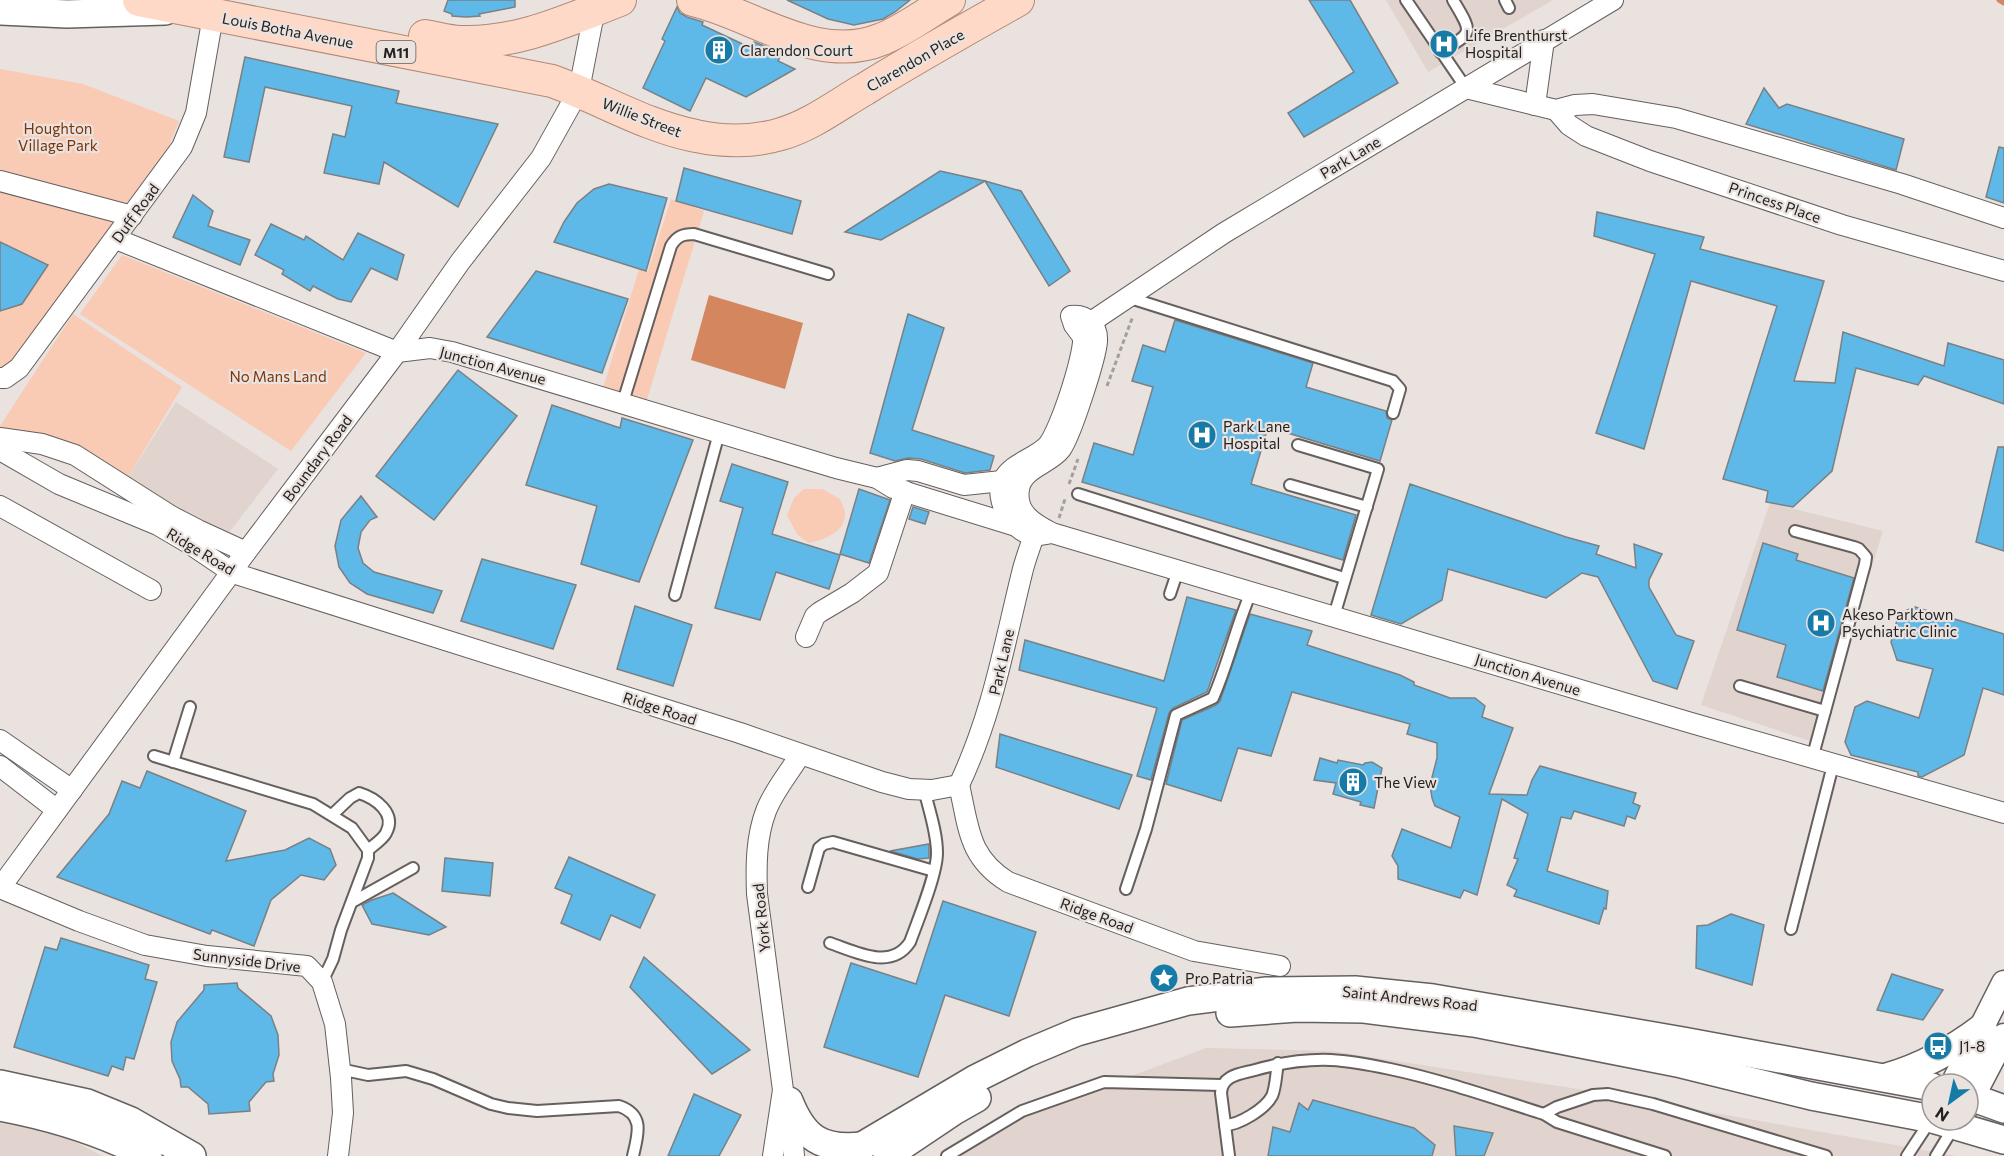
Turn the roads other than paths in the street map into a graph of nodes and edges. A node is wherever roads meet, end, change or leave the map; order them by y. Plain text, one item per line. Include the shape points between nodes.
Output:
1 (139, 0) edge
2 (695, 0) edge
3 (1018, 0) edge
4 (1453, 0) edge
5 (1613, 0) edge
6 (1410, 1) edge
7 (604, 3) edge
8 (938, 4) edge
9 (213, 9) edge
10 (0, 11) edge
11 (1544, 40) junction
12 (1440, 52) junction
13 (1466, 88) junction
14 (579, 90) junction
15 (1535, 105) junction
16 (1556, 110) junction
17 (812, 122) joint
18 (0, 181) edge
19 (132, 216) junction
20 (2004, 218) edge
21 (116, 239) junction
22 (2004, 271) edge
23 (828, 274) dead end
24 (1127, 297) junction
25 (1091, 322) junction
26 (397, 352) junction
27 (0, 378) edge
28 (623, 402) junction
29 (1393, 413) dead end
30 (719, 433) junction
31 (0, 438) edge
32 (1298, 445) dead end
33 (0, 450) edge
34 (878, 478) junction
35 (1011, 484) junction
36 (1290, 484) dead end
37 (904, 491) junction
38 (1078, 494) dead end
39 (0, 506) edge
40 (1367, 507) junction
41 (1016, 526) junction
42 (1041, 531) junction
43 (1795, 531) dead end
44 (246, 552) junction
45 (1178, 570) junction
46 (232, 573) junction
47 (1344, 578) junction
48 (151, 590) dead end
49 (1251, 592) junction
50 (1170, 594) dead end
51 (675, 595) dead end
52 (1334, 616) junction
53 (806, 637) dead end
54 (1740, 686) dead end
55 (190, 707) dead end
56 (1825, 711) junction
57 (0, 740) edge
58 (800, 755) junction
59 (154, 756) dead end
60 (1812, 759) junction
61 (173, 762) junction
62 (1833, 765) junction
63 (0, 766) edge
64 (959, 785) junction
65 (924, 789) junction
66 (72, 790) junction
67 (57, 810) junction
68 (2004, 813) edge
69 (332, 815) junction
70 (368, 850) junction
71 (412, 868) dead end
72 (934, 871) junction
73 (808, 887) dead end
74 (0, 888) edge
75 (1126, 889) dead end
76 (354, 901) junction
77 (1791, 929) dead end
78 (830, 944) dead end
79 (1280, 966) dead end
80 (322, 982) junction
81 (2004, 983) edge
82 (1993, 1032) edge
83 (1278, 1064) junction
84 (340, 1069) junction
85 (1973, 1072) edge
86 (1887, 1077) junction
87 (0, 1084) edge
88 (1920, 1084) edge
89 (1221, 1085) junction
90 (786, 1095) junction
91 (1920, 1105) edge
92 (0, 1107) edge
93 (1980, 1109) edge
94 (2004, 1109) edge
95 (1544, 1114) junction
96 (1980, 1124) edge
97 (1225, 1125) junction
98 (1931, 1132) edge
99 (1946, 1132) edge
100 (2004, 1140) edge
101 (853, 1151) edge
102 (148, 1156) edge
103 (192, 1156) edge
104 (338, 1156) edge
105 (633, 1156) edge
106 (773, 1156) edge
107 (794, 1156) edge
108 (887, 1156) edge
109 (947, 1156) edge
110 (1229, 1156) edge
111 (1665, 1156) edge
112 (1826, 1156) edge
113 (1907, 1156) edge
114 (1936, 1156) edge

1 - 9 main road, Louis Botha Avenue / M11
2 - 8 main road via 809,42 843,47 882,39
3 - 17 main road, Clarendon Place
4 - 12 lane via 1468,31 1465,38
5 - 11 street, Park Lane
6 - 12 lane
7 - 9 main road, Louis Botha Avenue / M11 via 510,39 458,42
7 - 14 street, Boundary Road
9 - 10 main road via 67,14
9 - 14 main road, Louis Botha Avenue / M11
9 - 19 street, Duff Road via 190,131
11 - 13 street, Park Lane
11 - 15 street
12 - 13 lane
13 - 15 street
13 - 24 street, Park Lane via 1193,252
14 - 17 main road, Willie Street / M11 via 642,119 698,137 758,139
14 - 26 street, Boundary Road via 541,158 460,262
15 - 16 street
16 - 20 street via 1593,104 1676,118
16 - 22 street, Princess Place via 1586,136 1650,160 1842,225
18 - 19 street
19 - 21 street, Duff Road
21 - 26 street, Junction Avenue
21 - 27 street, Duff Road via 20,368
23 - 28 lane via 694,234 676,238
24 - 25 street, Park Lane
24 - 29 lane via 1393,381 1400,389
25 - 35 street via 1097,340 1063,447
25 - 35 street, Park Lane via 1071,316 1083,337 1065,407 1050,442 1014,468
26 - 28 street, Junction Avenue via 430,348 452,351
26 - 44 street, Boundary Road
28 - 30 street, Junction Avenue
30 - 34 street, Junction Avenue
30 - 51 lane
31 - 44 street via 42,444 75,455 171,516
32 - 40 lane via 1379,464
33 - 46 street, Ridge Road via 59,484 158,525
34 - 35 street, Junction Avenue via 907,470 964,484
34 - 37 street, Junction Avenue
35 - 41 street via 1001,493
35 - 42 street via 1023,512
36 - 40 lane
37 - 41 street, Junction Avenue
37 - 53 street via 878,573 815,616
38 - 47 lane
39 - 48 street
40 - 47 lane
41 - 42 street
42 - 45 street, Junction Avenue
42 - 64 street, Park Lane via 1024,566 993,698
43 - 56 lane via 1854,547 1866,557
44 - 46 street, Boundary Road
45 - 49 street, Junction Avenue
45 - 50 lane
46 - 58 street, Ridge Road
46 - 66 street, Boundary Road
47 - 52 lane
49 - 52 street, Junction Avenue
49 - 75 lane via 1213,698 1176,715
52 - 60 street, Junction Avenue
54 - 56 lane
55 - 61 lane
56 - 60 lane
57 - 66 street
58 - 65 street, Ridge Road via 891,785
58 - 90 street, York Road via 767,809 759,835 756,868
59 - 61 lane
60 - 62 street, Junction Avenue
61 - 69 lane via 313,804
62 - 68 street, Junction Avenue
62 - 77 lane
63 - 67 street
64 - 65 street, Ridge Road
64 - 79 street, Ridge Road via 972,844 993,873 1008,882 1194,951
65 - 72 lane via 937,854
66 - 67 street, Boundary Road
67 - 74 street, Boundary Road
69 - 70 lane via 352,828
69 - 70 lane via 359,794 377,801 385,809 388,827 386,834
70 - 76 lane
71 - 76 lane
72 - 73 lane via 833,842 819,849
72 - 78 lane via 903,952 885,959
74 - 80 street, Sunnyside Drive via 145,945 307,966
76 - 80 lane
80 - 84 street via 334,1024
81 - 82 street
82 - 85 street
82 - 86 main road
83 - 89 lane via 1233,1075
83 - 95 lane via 1310,1060 1353,1062 1423,1076
83 - 97 lane via 1272,1097 1254,1114
84 - 104 street via 343,1113
84 - 105 lane via 368,1075 406,1071 508,1108 537,1111 618,1106 627,1109 639,1123
86 - 88 main road, Saint Andrews Road
86 - 101 main road, Saint Andrews Road via 1433,998 1355,990 1267,991 1188,1001 1077,1032 975,1079
87 - 103 main road via 87,1103 131,1121
89 - 97 lane
89 - 109 lane via 1104,1082 1022,1111
90 - 101 main road via 801,1125 818,1141
90 - 106 street, York Road
90 - 107 street, York Road
91 - 108 main road, Saint Andrews Road via 1811,1096 1677,1063 1474,1023 1364,1009 1297,1008 1195,1018 1079,1050 1000,1085
92 - 102 main road via 44,1115 120,1141
93 - 94 main road, Saint Andrews Road
95 - 111 lane via 1557,1122
95 - 112 lane via 1593,1095 1608,1094
96 - 100 main road, Saint Andrews Road
97 - 110 lane
98 - 113 lane
99 - 114 lane

